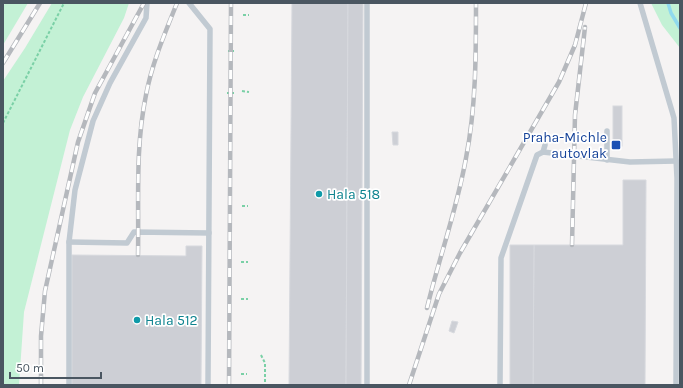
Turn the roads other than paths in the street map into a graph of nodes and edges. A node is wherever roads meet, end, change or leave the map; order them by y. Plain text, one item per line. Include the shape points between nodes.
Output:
1 (147, 3) edge
2 (189, 3) edge
3 (367, 3) edge
4 (640, 3) edge
5 (607, 131) dead end
6 (545, 145) dead end
7 (543, 152) junction
8 (607, 160) junction
9 (676, 161) junction
10 (209, 233) junction
11 (69, 242) junction
12 (69, 385) edge
13 (208, 385) edge
14 (367, 385) edge
15 (500, 385) edge
16 (676, 385) edge

1 - 11 lane via 146,18 110,83 93,121 75,190
2 - 10 lane via 210,29
3 - 14 lane
4 - 9 lane via 674,118
5 - 8 lane
6 - 7 lane
7 - 8 lane
7 - 15 lane via 537,155 501,258
8 - 9 lane
9 - 16 lane
10 - 11 lane via 134,232 127,243
10 - 13 lane
11 - 12 lane

